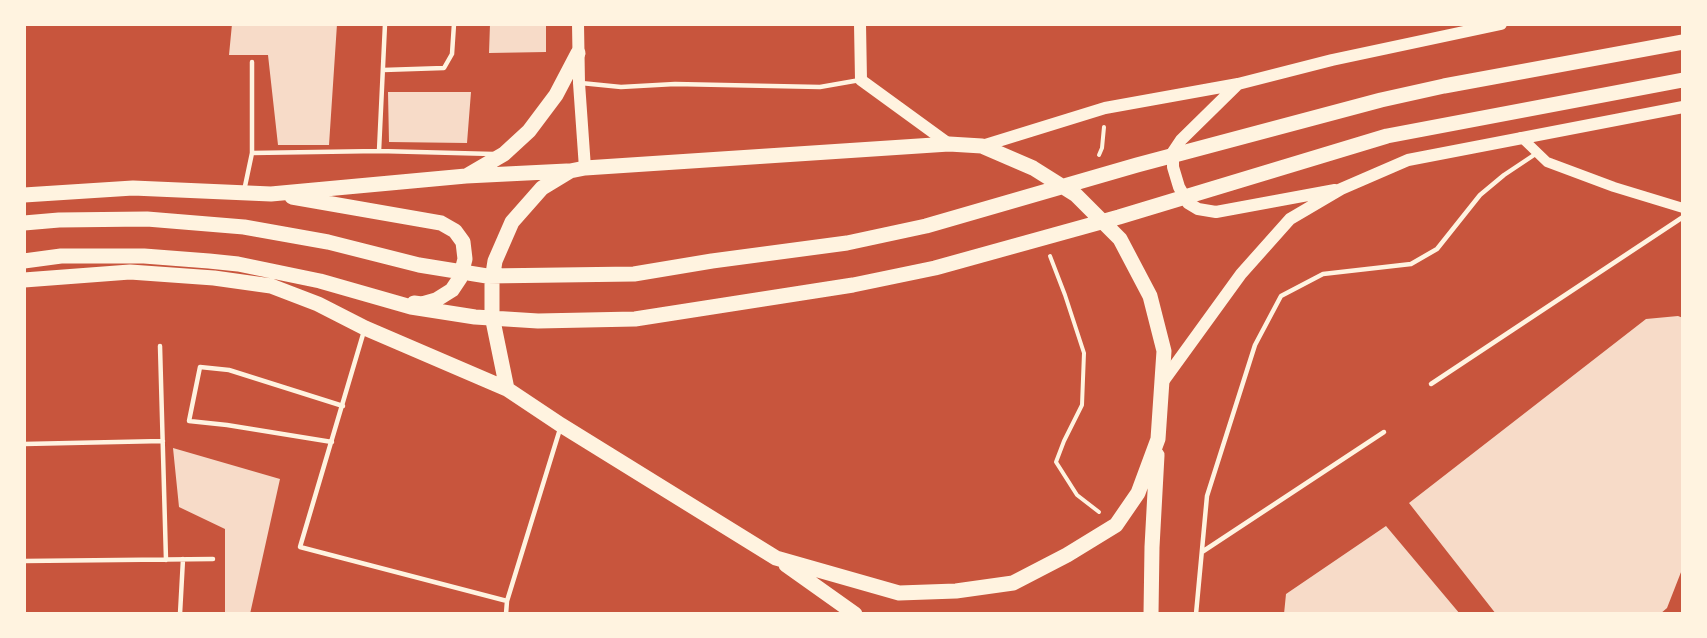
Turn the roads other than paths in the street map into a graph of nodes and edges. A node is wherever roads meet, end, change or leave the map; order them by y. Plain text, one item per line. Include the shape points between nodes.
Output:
1 (385, 24) edge
2 (454, 24) edge
3 (578, 24) edge
4 (860, 24) edge
5 (1501, 24) edge
6 (1683, 42) edge
7 (578, 53) junction
8 (252, 62) dead end
9 (383, 70) junction
10 (861, 80) junction
11 (1683, 80) edge
12 (579, 83) junction
13 (1238, 84) junction
14 (1683, 106) edge
15 (1521, 137) junction
16 (949, 144) junction
17 (982, 146) junction
18 (379, 151) junction
19 (252, 153) junction
20 (1537, 153) junction
21 (504, 154) junction
22 (578, 169) junction
23 (466, 176) junction
24 (1341, 189) junction
25 (243, 193) junction
26 (271, 194) junction
27 (24, 195) edge
28 (1683, 208) edge
29 (1683, 217) edge
30 (24, 224) edge
31 (24, 261) edge
32 (214, 278) junction
33 (24, 280) edge
34 (365, 328) junction
35 (160, 346) dead end
36 (1162, 383) junction
37 (1431, 384) dead end
38 (507, 389) junction
39 (343, 406) junction
40 (561, 425) junction
41 (1384, 432) dead end
42 (1158, 439) junction
43 (163, 441) junction
44 (332, 442) junction
45 (24, 444) edge
46 (1202, 552) junction
47 (776, 558) junction
48 (166, 560) junction
49 (183, 560) junction
50 (213, 560) dead end
51 (24, 561) edge
52 (507, 601) junction
53 (180, 614) edge
54 (506, 614) edge
55 (855, 614) edge
56 (1151, 614) edge
57 (1196, 614) edge

1 - 9 lane
2 - 9 lane via 452,54 444,68
3 - 7 main road
4 - 10 main road
5 - 13 main road
6 - 30 main road via 1381,100 927,226 847,243 634,274 487,276 244,226 147,219
7 - 12 main road
7 - 21 main road via 556,95 529,131
8 - 19 lane
9 - 18 lane
10 - 12 lane via 820,87 621,87
10 - 16 main road
11 - 31 main road via 1387,136 934,268 853,285 635,319 538,321 475,317 411,307 320,281 228,263 144,256 61,256
12 - 22 main road
13 - 17 main road via 1105,108
13 - 24 main road via 1173,152 1173,167 1188,203 1215,212
14 - 15 main road
15 - 20 street
15 - 24 main road via 1408,160
16 - 17 main road
16 - 22 main road
17 - 36 main road via 1033,168 1076,195 1120,239 1150,296 1164,351
18 - 19 lane
18 - 21 lane
19 - 25 lane
20 - 28 street via 1547,162
20 - 46 lane via 1488,189 1437,249 1412,264 1323,274 1281,296 1255,345 1207,496
21 - 23 main road
22 - 23 main road
22 - 38 main road via 542,188 512,222 495,261 492,316
23 - 26 main road
24 - 36 main road via 1290,219 1241,274
25 - 26 main road
25 - 27 main road via 133,188
26 - 32 main road via 441,223 455,231 463,243 465,259 460,278 452,290 422,304 359,295 264,273
29 - 37 lane
32 - 33 main road via 130,272
32 - 34 main road via 271,286
34 - 38 main road
34 - 39 lane
35 - 43 lane
36 - 42 main road
38 - 40 main road
39 - 44 lane
39 - 44 lane via 229,370 200,367 189,421
40 - 47 main road
40 - 52 lane
41 - 46 lane
42 - 47 main road via 1138,493 1116,525 1013,583 899,593
42 - 56 main road
43 - 45 lane
43 - 48 lane
44 - 52 lane via 300,548
46 - 57 lane
47 - 55 main road
48 - 49 lane
48 - 51 lane
49 - 50 lane
49 - 53 lane
52 - 54 lane

